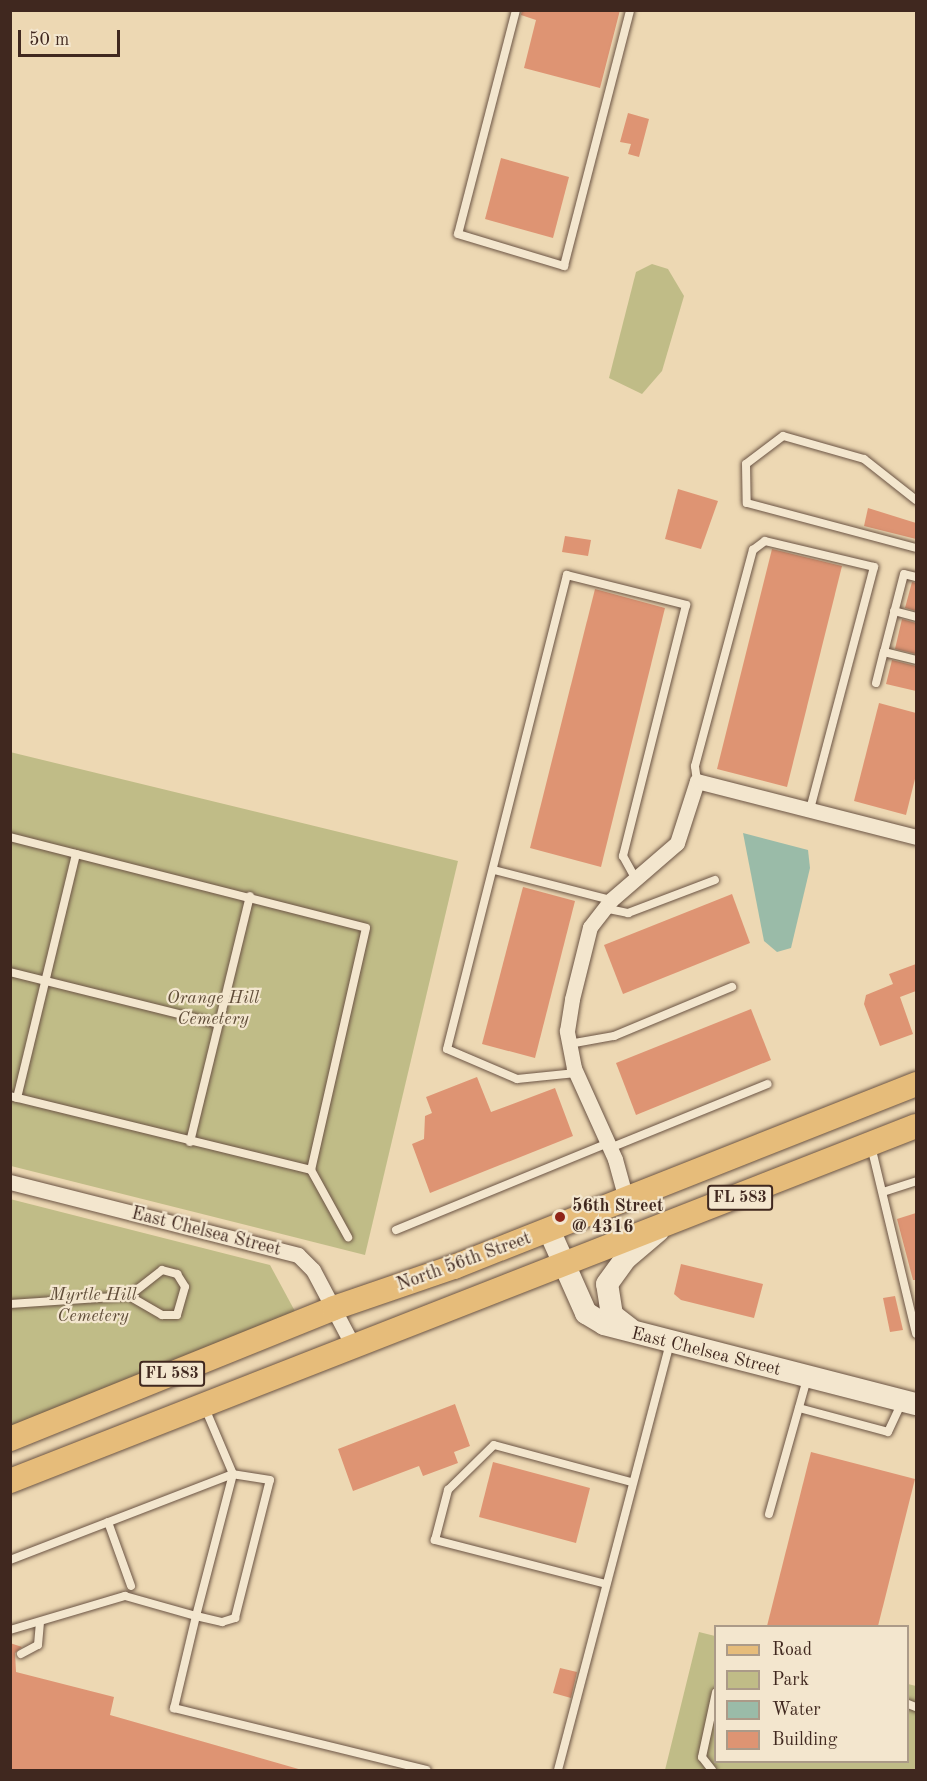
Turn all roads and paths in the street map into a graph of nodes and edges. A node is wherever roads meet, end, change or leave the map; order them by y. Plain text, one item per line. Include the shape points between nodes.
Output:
1 (516, 10) edge
2 (630, 10) edge
3 (916, 500) edge
4 (916, 548) edge
5 (916, 577) edge
6 (894, 612) junction
7 (916, 617) edge
8 (884, 652) junction
9 (916, 660) edge
10 (876, 683) dead end
11 (697, 781) junction
12 (810, 810) junction
13 (10, 837) edge
14 (916, 837) edge
15 (76, 854) junction
16 (494, 870) junction
17 (636, 879) junction
18 (715, 880) dead end
19 (250, 896) junction
20 (607, 904) junction
21 (10, 972) edge
22 (46, 980) junction
23 (732, 987) dead end
24 (219, 1024) junction
25 (569, 1044) junction
26 (576, 1073) junction
27 (768, 1084) dead end
28 (916, 1084) edge
29 (14, 1097) edge
30 (916, 1126) edge
31 (190, 1142) junction
32 (871, 1145) junction
33 (609, 1146) junction
34 (311, 1170) junction
35 (916, 1181) edge
36 (10, 1182) edge
37 (883, 1192) junction
38 (626, 1199) junction
39 (396, 1230) dead end
40 (549, 1230) junction
41 (658, 1231) junction
42 (348, 1237) dead end
43 (563, 1266) junction
44 (129, 1296) junction
45 (10, 1304) edge
46 (334, 1308) junction
47 (916, 1334) edge
48 (639, 1335) junction
49 (670, 1343) junction
50 (353, 1346) junction
51 (807, 1377) junction
52 (112, 1398) junction
53 (909, 1403) edge
54 (203, 1405) junction
55 (799, 1408) junction
56 (10, 1439) edge
57 (10, 1456) edge
58 (233, 1474) junction
59 (10, 1481) edge
60 (631, 1482) junction
61 (769, 1514) dead end
62 (108, 1522) junction
63 (10, 1560) edge
64 (606, 1584) junction
65 (131, 1586) dead end
66 (196, 1616) junction
67 (40, 1624) junction
68 (10, 1630) edge
69 (21, 1654) dead end
70 (714, 1701) edge
71 (426, 1770) edge
72 (558, 1770) edge
73 (712, 1770) edge

1 - 2 lane via 458,234 564,266
3 - 4 lane via 864,459 783,436 746,464 747,503
5 - 6 lane via 904,574
6 - 7 lane
6 - 8 lane
8 - 9 lane
8 - 10 lane
11 - 12 street
11 - 12 lane via 695,766 753,550 765,541 874,567
11 - 17 street via 677,843
12 - 14 street
13 - 15 lane
15 - 19 lane
15 - 22 lane
16 - 17 lane via 567,575 686,605 622,856
16 - 20 lane
16 - 26 lane via 447,1049 517,1079
17 - 20 street
18 - 20 lane via 628,914
19 - 24 lane
19 - 34 lane via 359,922 369,936
20 - 25 street via 590,927 572,999
21 - 22 lane
22 - 24 lane
22 - 29 lane
23 - 25 lane via 614,1036
24 - 31 lane
25 - 26 street
26 - 33 street
27 - 33 lane
28 - 38 main road, North 56th Street / FL 583
29 - 31 lane
30 - 32 main road, FL 583
31 - 34 lane
32 - 37 lane
32 - 41 main road, FL 583
33 - 38 street
33 - 39 lane
34 - 42 lane
35 - 37 lane
36 - 46 street, East Chelsea Street via 298,1255 314,1269
37 - 47 lane
38 - 40 main road, North 56th Street / FL 583
40 - 43 street, East Chelsea Street
40 - 46 main road, North 56th Street / FL 583
41 - 43 main road, FL 583
41 - 48 street via 626,1258 607,1284 612,1315
43 - 48 street, East Chelsea Street via 593,1319
43 - 50 main road, FL 583
44 - 44 lane via 162,1270 177,1274 185,1287 177,1315 162,1315
44 - 45 lane
46 - 50 street, East Chelsea Street
46 - 52 main road, North 56th Street / FL 583
48 - 49 street, East Chelsea Street
49 - 51 street, East Chelsea Street
49 - 60 lane
50 - 54 main road, FL 583
51 - 53 street, East Chelsea Street
51 - 55 lane
52 - 56 main road, North 56th Street / FL 583
52 - 57 main road via 89,1423
53 - 55 lane via 888,1432
54 - 58 lane
54 - 59 main road, FL 583
55 - 61 lane
58 - 62 lane
58 - 66 lane
58 - 66 lane via 270,1480 235,1618 222,1623
60 - 64 lane
60 - 64 lane via 494,1445 448,1490 435,1540
62 - 63 lane
62 - 65 lane
64 - 72 lane
66 - 67 lane via 124,1596
66 - 71 lane via 174,1708
67 - 68 lane
67 - 69 lane via 38,1645
70 - 73 lane via 702,1757

